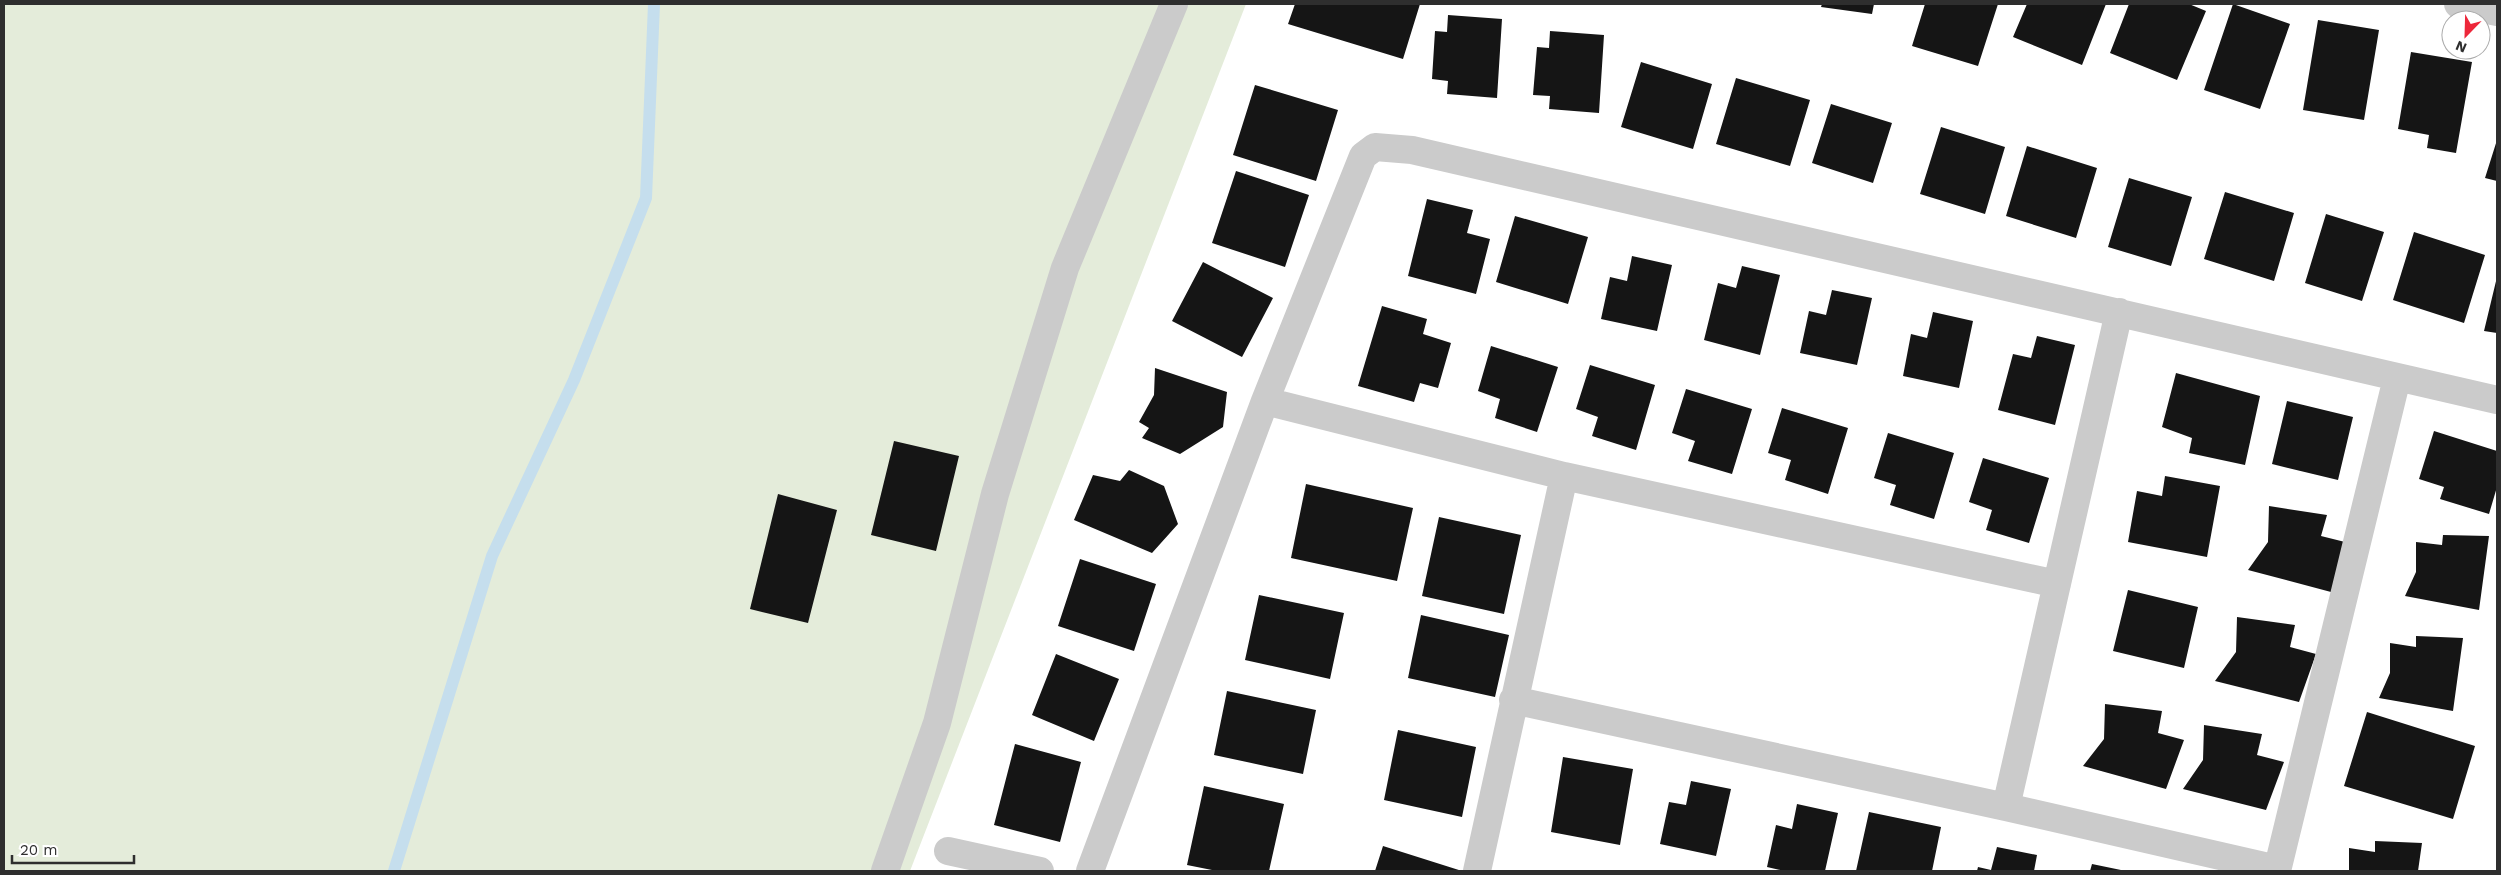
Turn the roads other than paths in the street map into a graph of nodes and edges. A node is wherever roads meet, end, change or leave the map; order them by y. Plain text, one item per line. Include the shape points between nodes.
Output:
1 (1174, 4) edge
2 (2458, 4) edge
3 (2497, 12) edge
4 (2119, 312) junction
5 (2397, 378) junction
6 (2497, 400) edge
7 (1265, 401) junction
8 (1564, 476) junction
9 (2057, 584) junction
10 (1513, 700) junction
11 (2006, 807) junction
12 (948, 851) dead end
13 (2277, 870) edge
14 (885, 871) edge
15 (1040, 871) edge
16 (1090, 871) edge
17 (1477, 871) edge

1 - 14 street via 1065,268 996,494 937,723
2 - 3 street
4 - 5 street
4 - 7 street via 1422,152 1390,146 1375,147 1363,156
4 - 9 street
5 - 6 street
5 - 13 street
7 - 8 street
7 - 16 street
8 - 9 street
8 - 10 street
9 - 11 street
10 - 11 street
10 - 17 street
11 - 13 street
12 - 15 street

